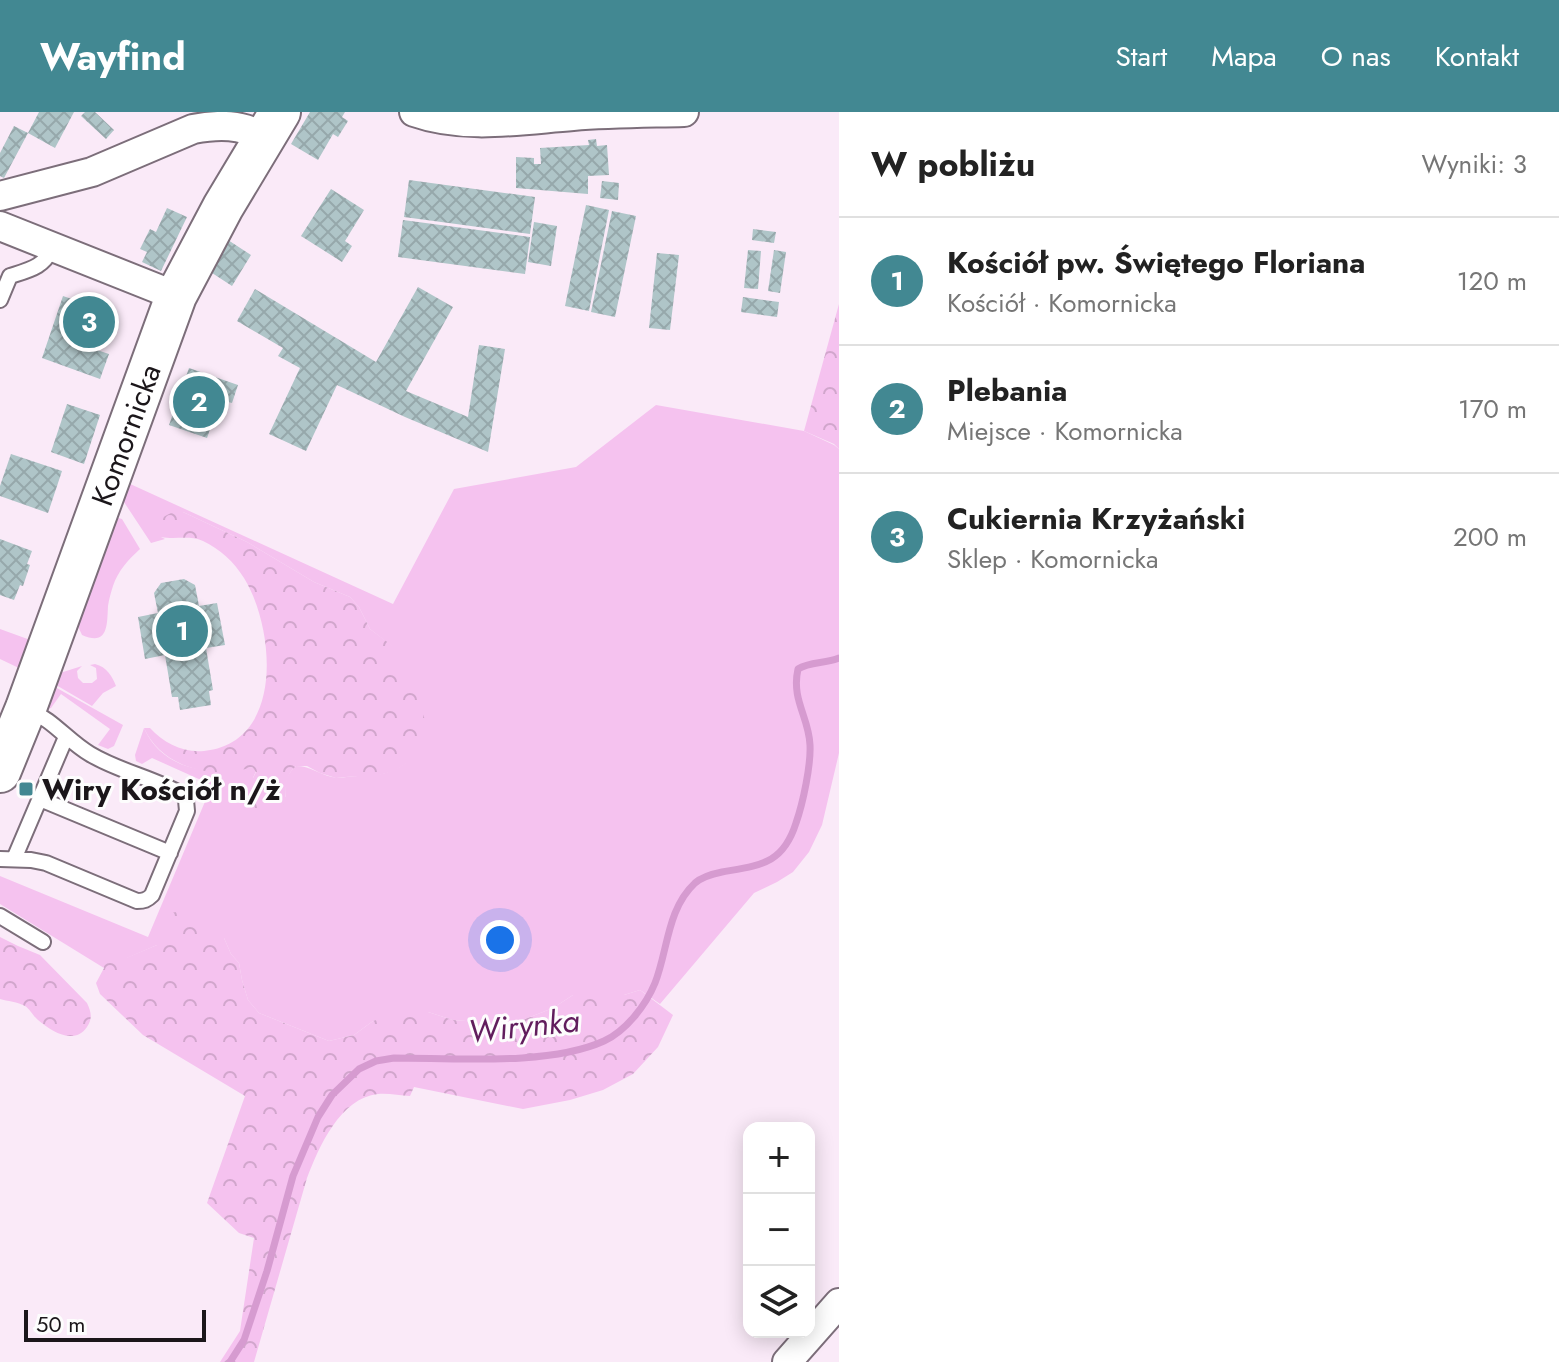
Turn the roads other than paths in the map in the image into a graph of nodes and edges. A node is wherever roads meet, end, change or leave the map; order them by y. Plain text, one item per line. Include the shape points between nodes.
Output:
1 (414, 112) edge
2 (684, 112) edge
3 (272, 125) edge
4 (0, 196) edge
5 (0, 226) edge
6 (52, 247) junction
7 (176, 296) junction
8 (0, 300) edge
9 (26, 708) junction
10 (66, 737) junction
11 (0, 772) edge
12 (40, 799) junction
13 (170, 853) junction
14 (7, 859) edge
15 (0, 916) edge
16 (43, 942) dead end
17 (839, 1303) edge
18 (787, 1362) edge

1 - 2 street via 491,123
3 - 4 street via 193,129 92,172
3 - 7 street, Komornicka
5 - 6 street
6 - 7 street
6 - 8 lane via 34,269 10,276
7 - 9 street, Komornicka
9 - 10 lane
9 - 11 street, Komornicka
10 - 12 lane
10 - 13 lane via 102,760 183,795 187,811
12 - 13 lane
12 - 14 lane
13 - 14 lane via 152,895 143,901 46,863
15 - 16 lane
17 - 18 street

